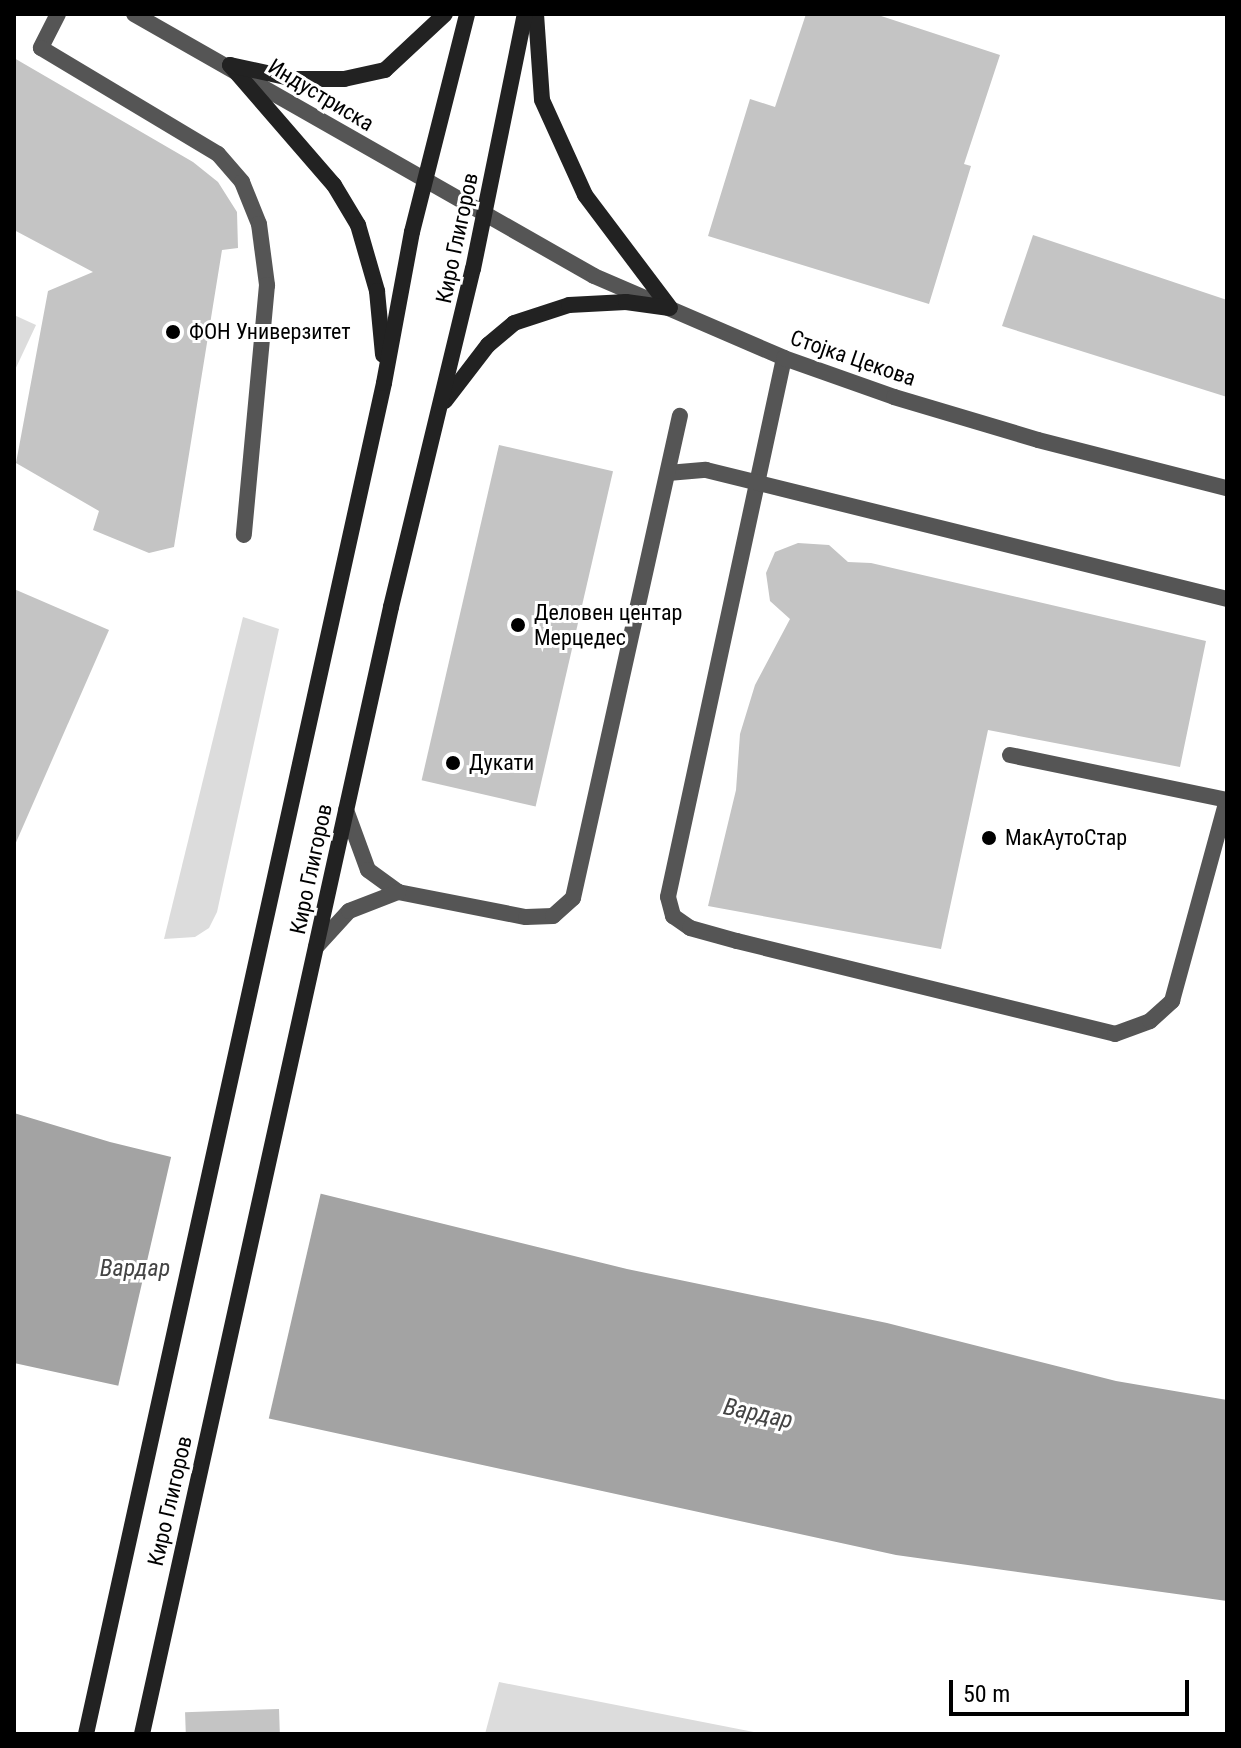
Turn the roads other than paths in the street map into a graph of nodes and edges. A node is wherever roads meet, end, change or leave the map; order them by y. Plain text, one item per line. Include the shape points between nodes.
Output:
1 (58, 14) edge
2 (445, 14) edge
3 (467, 14) edge
4 (525, 14) edge
5 (536, 14) edge
6 (142, 16) edge
7 (230, 65) junction
8 (425, 179) junction
9 (485, 215) junction
10 (670, 308) junction
11 (784, 358) junction
12 (384, 383) junction
13 (441, 405) junction
14 (680, 416) dead end
15 (668, 473) junction
16 (757, 482) junction
17 (1227, 488) edge
18 (244, 535) dead end
19 (1227, 599) edge
20 (1010, 755) dead end
21 (1227, 800) edge
22 (346, 810) junction
23 (398, 892) junction
24 (316, 947) junction
25 (86, 1734) edge
26 (142, 1734) edge

1 - 18 street via 41,48 218,154 242,182 259,224 267,285
2 - 7 street via 385,70 344,79 295,79
3 - 8 street, Киро Глигоров
4 - 9 street, Киро Глигоров
5 - 10 street via 542,100 585,195
6 - 7 street, Индустриска
7 - 8 street, Индустриска
7 - 12 street via 334,185 358,225 377,291
8 - 9 street, Индустриска
8 - 12 street, Киро Глигоров
9 - 10 street, Стојка Цекова via 594,276
9 - 13 street, Киро Глигоров
10 - 11 street, Стојка Цекова
10 - 13 street via 626,302 569,305 514,323 488,345
11 - 16 street
11 - 17 street, Стојка Цекова via 1038,440
12 - 25 street, Киро Глигоров via 106,1624
13 - 22 street, Киро Глигоров
14 - 15 street
15 - 16 street via 706,470
15 - 23 street via 573,898 553,916 526,917
16 - 19 street
16 - 21 street via 668,897 673,916 690,928 1115,1034 1150,1021 1172,1001
20 - 21 street
22 - 23 street via 368,870
22 - 24 street, Киро Глигоров
23 - 24 street via 349,911
24 - 26 street, Киро Глигоров

